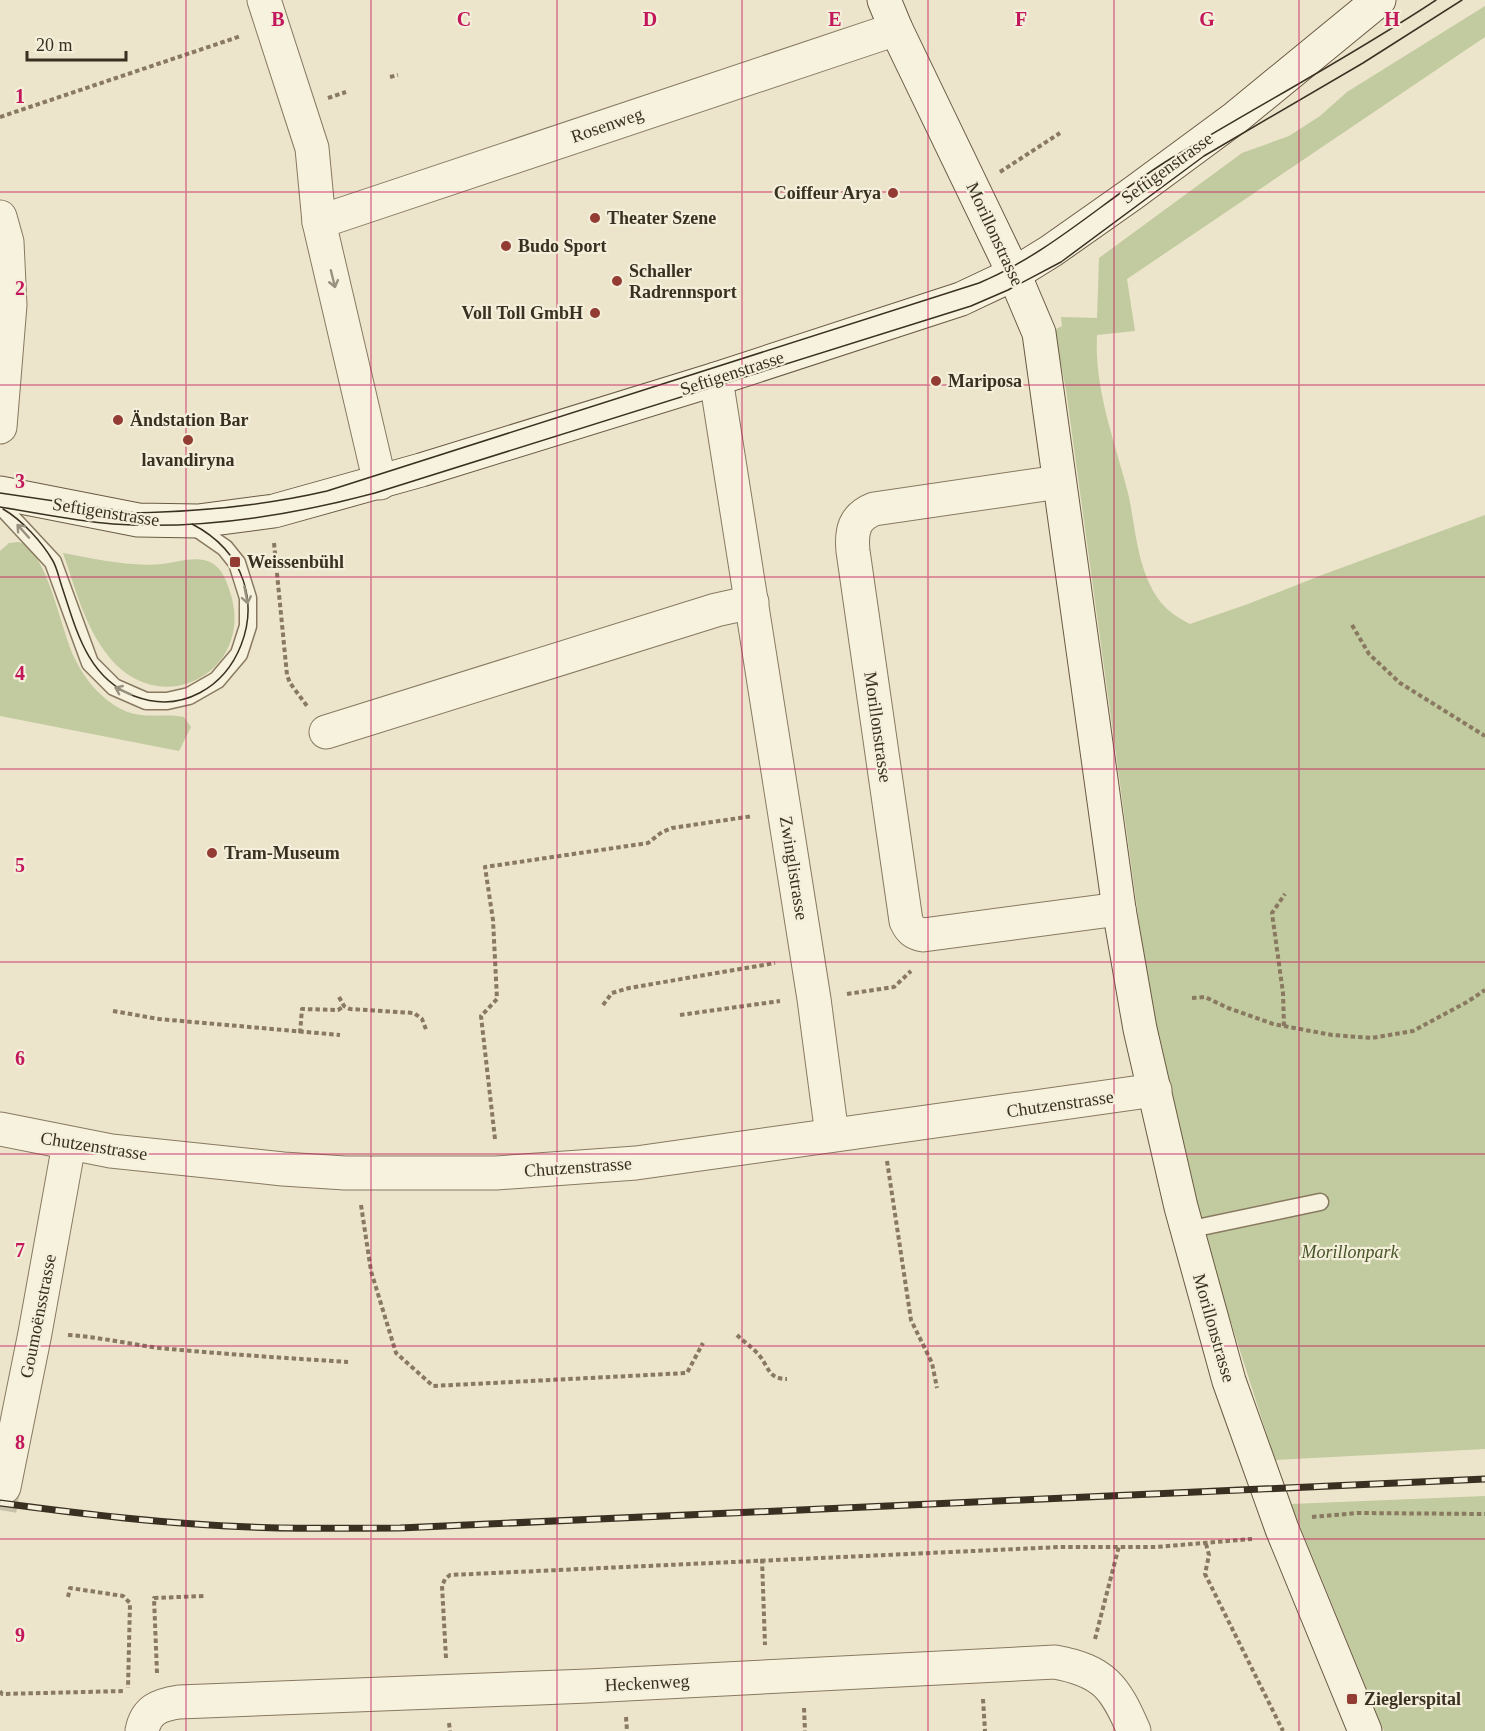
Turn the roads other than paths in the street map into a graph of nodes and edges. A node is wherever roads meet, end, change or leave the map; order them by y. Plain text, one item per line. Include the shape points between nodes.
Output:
1 (264, 0) edge
2 (1379, 0) edge
3 (890, 14) edge
4 (0, 217) edge
5 (319, 222) junction
6 (1014, 274) junction
7 (716, 379) junction
8 (0, 427) edge
9 (1059, 482) junction
10 (380, 483) junction
11 (0, 493) edge
12 (0, 506) edge
13 (186, 521) junction
14 (752, 602) junction
15 (326, 732) road end
16 (1119, 909) junction
17 (1155, 1090) junction
18 (0, 1130) edge
19 (832, 1135) junction
20 (69, 1144) junction
21 (1320, 1202) dead end
22 (1187, 1230) junction
23 (4, 1487) dead end
24 (150, 1719) edge
25 (1134, 1731) edge
26 (1365, 1731) edge

1 - 5 street via 312,148
2 - 6 street, Seftigenstrasse via 1235,118 1089,225
3 - 5 street, Rosenweg
3 - 6 street, Morillonstrasse
4 - 8 street via 7,242 10,305
5 -> 10 street
6 - 7 street, Seftigenstrasse via 968,297
6 - 9 street, Morillonstrasse via 1039,333
7 - 10 street, Seftigenstrasse
7 - 14 street, Zwinglistrasse
9 - 16 street, Morillonstrasse
9 - 16 street, Morillonstrasse via 866,512 859,517 852,533 856,575 909,928 923,934
10 - 13 street, Seftigenstrasse via 274,511
11 - 13 street, Seftigenstrasse via 138,520
13 -> 12 lane via 225,548 237,563 248,598 248,626 239,654 217,680 189,696 146,701 114,687 90,663 53,562
14 - 15 street
14 - 19 street, Zwinglistrasse
16 - 17 street, Morillonstrasse
17 - 19 street, Chutzenstrasse
17 - 22 street, Morillonstrasse
18 - 20 street, Chutzenstrasse
19 - 20 street, Chutzenstrasse via 636,1163 464,1174 283,1169
20 - 23 street, Goumoënsstrasse
21 - 22 lane
22 - 26 street, Morillonstrasse via 1229,1381 1282,1528
24 - 25 street, Heckenweg via 179,1702 1055,1662 1097,1675 1113,1690

